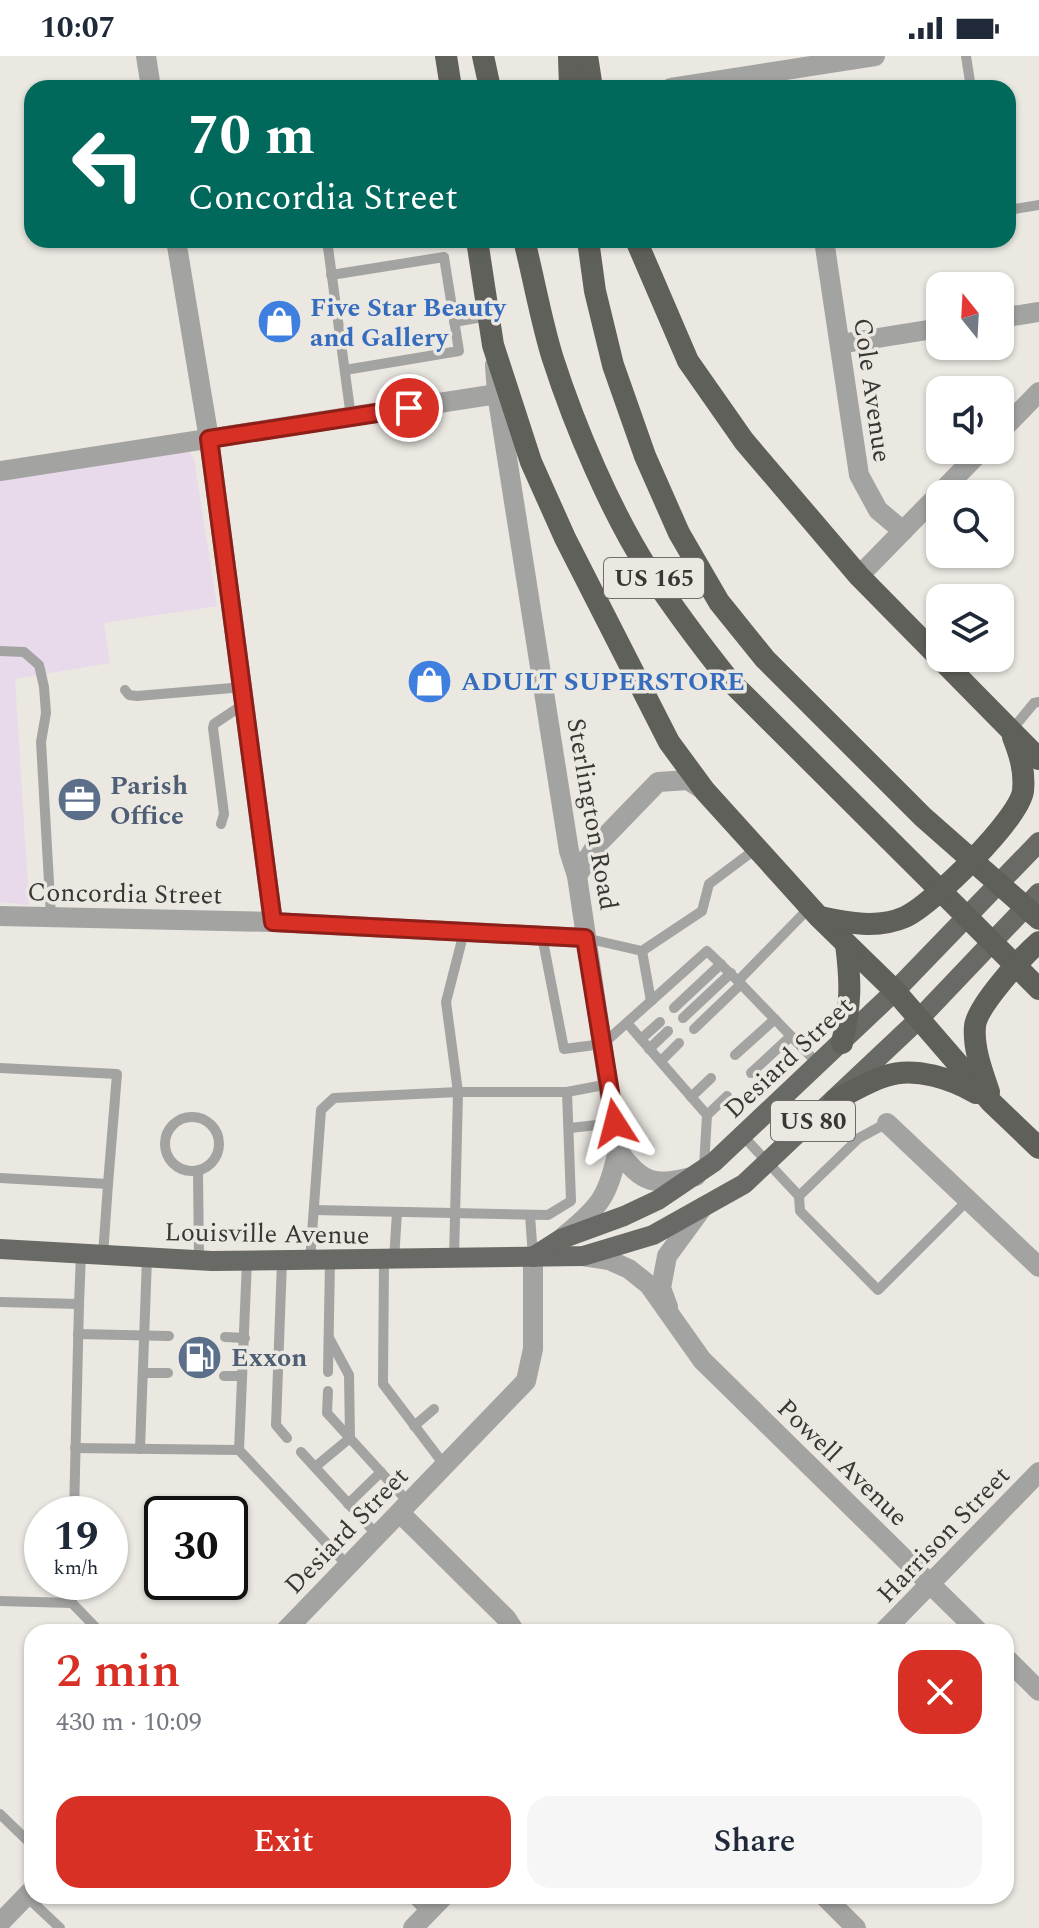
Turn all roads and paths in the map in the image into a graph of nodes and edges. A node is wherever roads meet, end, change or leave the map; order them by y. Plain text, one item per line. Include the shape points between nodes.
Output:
1 (146, 56) edge
2 (446, 56) edge
3 (483, 56) edge
4 (569, 56) edge
5 (587, 56) edge
6 (875, 56) edge
7 (966, 56) edge
8 (799, 71) edge
9 (150, 80) edge
10 (450, 80) edge
11 (488, 80) edge
12 (570, 80) edge
13 (591, 80) edge
14 (731, 80) edge
15 (970, 80) edge
16 (1039, 205) edge
17 (1016, 209) edge
18 (177, 248) edge
19 (328, 248) edge
20 (478, 248) edge
21 (526, 248) edge
22 (589, 248) edge
23 (639, 248) edge
24 (825, 248) edge
25 (331, 275) junction
26 (1039, 312) edge
27 (489, 316) junction
28 (1014, 316) edge
29 (454, 322) junction
30 (926, 330) edge
31 (840, 344) junction
32 (493, 345) junction
33 (345, 370) junction
34 (1039, 392) edge
35 (497, 394) junction
36 (351, 417) junction
37 (1014, 418) edge
38 (209, 439) junction
39 (968, 464) edge
40 (0, 471) edge
41 (903, 531) junction
42 (859, 576) junction
43 (0, 651) edge
44 (125, 690) dead end
45 (244, 695) junction
46 (1039, 702) edge
47 (1011, 731) junction
48 (669, 742) junction
49 (1036, 753) edge
50 (658, 782) junction
51 (705, 791) junction
52 (221, 824) dead end
53 (1039, 842) edge
54 (757, 848) junction
55 (577, 876) junction
56 (1039, 893) edge
57 (814, 912) junction
58 (0, 916) edge
59 (51, 917) junction
60 (1039, 919) edge
61 (273, 922) junction
62 (464, 932) junction
63 (542, 936) junction
64 (585, 938) junction
65 (1039, 942) edge
66 (846, 944) junction
67 (642, 951) junction
68 (721, 964) junction
69 (737, 979) junction
70 (1039, 989) edge
71 (895, 991) junction
72 (651, 1001) junction
73 (674, 1008) dead end
74 (683, 1018) dead end
75 (775, 1019) junction
76 (919, 1019) junction
77 (660, 1022) dead end
78 (627, 1023) junction
79 (694, 1029) dead end
80 (668, 1031) dead end
81 (791, 1036) junction
82 (641, 1039) junction
83 (679, 1043) dead end
84 (842, 1043) junction
85 (603, 1044) junction
86 (649, 1049) junction
87 (735, 1055) dead end
88 (661, 1061) junction
89 (819, 1065) junction
90 (0, 1068) edge
91 (751, 1073) dead end
92 (711, 1078) dead end
93 (609, 1084) junction
94 (458, 1092) junction
95 (567, 1092) junction
96 (727, 1096) dead end
97 (691, 1097) junction
98 (835, 1100) junction
99 (991, 1102) junction
100 (707, 1115) junction
101 (615, 1123) junction
102 (887, 1123) joint
103 (570, 1128) junction
104 (743, 1136) junction
105 (1039, 1148) edge
106 (618, 1150) junction
107 (768, 1163) junction
108 (198, 1171) junction
109 (700, 1172) junction
110 (0, 1178) edge
111 (108, 1184) junction
112 (799, 1196) junction
113 (968, 1200) junction
114 (703, 1207) junction
115 (314, 1210) junction
116 (397, 1212) junction
117 (456, 1213) junction
118 (530, 1215) junction
119 (561, 1239) junction
120 (0, 1249) edge
121 (81, 1254) junction
122 (103, 1255) junction
123 (583, 1256) junction
124 (533, 1257) junction
125 (147, 1258) junction
126 (454, 1259) junction
127 (199, 1260) junction
128 (247, 1261) junction
129 (282, 1261) junction
130 (320, 1261) junction
131 (389, 1261) junction
132 (1039, 1267) edge
133 (0, 1302) edge
134 (79, 1304) junction
135 (675, 1326) junction
136 (78, 1334) junction
137 (145, 1335) junction
138 (169, 1336) dead end
139 (225, 1337) dead end
140 (245, 1338) junction
141 (329, 1338) junction
142 (328, 1372) dead end
143 (145, 1373) junction
144 (168, 1373) dead end
145 (224, 1376) dead end
146 (242, 1376) junction
147 (328, 1391) dead end
148 (434, 1409) dead end
149 (414, 1426) junction
150 (287, 1438) dead end
151 (350, 1438) junction
152 (75, 1448) junction
153 (140, 1449) junction
154 (239, 1450) junction
155 (301, 1452) dead end
156 (445, 1466) junction
157 (315, 1467) junction
158 (381, 1472) junction
159 (1039, 1472) edge
160 (74, 1496) edge
161 (348, 1504) junction
162 (405, 1508) junction
163 (378, 1536) junction
164 (348, 1566) junction
165 (930, 1584) junction
166 (0, 1601) edge
167 (72, 1603) joint
168 (92, 1624) edge
169 (292, 1624) edge
170 (510, 1624) edge
171 (891, 1624) edge
172 (971, 1624) edge
173 (1014, 1666) edge
174 (1039, 1691) edge
175 (0, 1814) edge
176 (24, 1837) edge
177 (24, 1898) edge
178 (39, 1904) edge
179 (419, 1904) edge
180 (436, 1904) edge
181 (832, 1904) edge
182 (427, 1913) junction
183 (0, 1923) edge
184 (60, 1928) edge
185 (413, 1928) edge
186 (856, 1928) edge

1 - 9 street
2 - 10 highway
3 - 11 highway
4 - 12 highway
5 - 13 highway
6 - 8 street
7 - 15 lane
8 - 14 street
16 - 17 lane
18 - 38 street
19 - 25 lane
20 - 27 highway
21 - 70 highway, US 165 via 553,359 608,495 647,568 690,632 729,680
22 - 60 highway, US 165 via 613,365 645,456 679,533 719,602 765,659 923,817
23 - 42 highway via 688,361 744,441
24 - 31 street, Cole Avenue
25 - 29 lane via 444,257
25 - 33 lane
26 - 28 street
27 - 29 lane
27 - 32 highway
29 - 33 lane via 459,351
30 - 31 street
31 - 41 street, Cole Avenue via 859,475 878,510
32 - 35 street, Sterlington Road
32 - 48 highway via 531,462
33 - 36 lane
34 - 37 street
35 - 36 street
35 - 55 street, Sterlington Road
36 - 38 street
38 - 40 street
38 - 45 street
39 - 41 street
41 - 42 street
42 - 47 highway
43 - 59 lane via 24,652 39,665 44,687 41,742
44 - 45 lane via 137,696
45 - 52 lane via 213,728
45 - 61 street
46 - 47 lane
47 - 49 highway
47 - 57 highway via 1023,766 1023,795 1007,821 954,879 921,908 884,923 853,924
48 - 50 street via 666,768
48 - 51 highway
50 - 51 street via 688,780
50 - 55 street via 595,847
51 - 54 highway
53 - 71 main road, Desiard Street / US 80
54 - 57 highway
54 - 67 lane via 709,884 702,911
55 - 64 street, Sterlington Road
56 - 76 main road, US 80
57 - 66 highway
57 - 69 lane
58 - 59 street, Concordia Street
59 - 61 street, Concordia Street
61 - 62 street, Concordia Street
62 - 63 street, Concordia Street
62 - 94 lane via 446,1002
63 - 64 street, Concordia Street
63 - 85 lane via 564,1049
64 - 67 lane
64 - 85 street, Sterlington Road
65 - 99 highway via 975,1023 977,1054
66 - 71 highway
66 - 84 highway via 851,987
67 - 72 lane
68 - 69 lane
68 - 72 lane via 707,951
68 - 73 lane
69 - 74 lane
69 - 75 lane
69 - 79 lane
71 - 76 highway
71 - 84 main road, Desiard Street / US 80
72 - 78 lane
75 - 81 lane
75 - 87 lane
76 - 98 main road, US 80
76 - 99 highway
77 - 82 lane
78 - 82 lane
78 - 85 lane
80 - 86 lane
81 - 89 lane
81 - 91 lane
82 - 86 lane
83 - 88 lane
84 - 89 main road, Desiard Street / US 80
85 - 93 street, Sterlington Road
86 - 88 lane
88 - 97 lane
89 - 104 main road, Desiard Street / US 80
90 - 111 lane via 117,1074
92 - 97 lane
93 - 95 lane
93 - 101 street, Sterlington Road
94 - 95 lane
94 - 115 lane via 334,1098 321,1110
94 - 117 lane
95 - 103 lane
96 - 100 lane
97 - 100 lane
98 - 99 highway via 889,1074 916,1074 953,1080
98 - 107 main road, US 80
99 - 105 highway
100 - 109 lane
101 - 103 lane
101 - 106 street, Sterlington Road
102 - 112 lane via 859,1138
102 - 113 street
103 - 118 lane via 571,1201 548,1215
104 - 107 lane
104 - 109 main road, Desiard Street / US 80
106 - 109 street via 645,1178 677,1180
106 - 119 street, Sterlington Road via 603,1199
107 - 112 lane
107 - 114 main road, US 80
108 - 108 lane via 217,1155 220,1139 205,1119 187,1116 170,1127 165,1145 179,1168
108 - 127 lane
109 - 119 main road, Desiard Street / US 80 via 647,1205
110 - 111 lane
111 - 122 lane
112 - 113 lane via 800,1211 878,1290
113 - 132 street
114 - 123 main road, US 80 via 653,1235
114 - 135 street, Powell Avenue via 667,1256 661,1288
115 - 116 lane
115 - 130 lane
116 - 117 lane
116 - 131 lane
117 - 118 lane
117 - 126 lane
118 - 124 lane
119 - 124 main road, Desiard Street / US 80
120 - 121 main road, Louisville Avenue / US 80
121 - 122 main road, Louisville Avenue / US 80
121 - 134 lane
122 - 125 main road, Louisville Avenue / US 80
123 - 124 main road, US 80
123 - 135 street, Powell Avenue via 629,1269 649,1285
124 - 126 main road, Louisville Avenue / US 80
124 - 156 street, Desiard Street via 533,1349 526,1381
125 - 127 main road, Louisville Avenue / US 80
125 - 137 lane
126 - 131 main road, Louisville Avenue / US 80
127 - 128 main road, Louisville Avenue / US 80
128 - 129 main road, Louisville Avenue / US 80
128 - 140 lane
129 - 130 main road, Louisville Avenue / US 80
129 - 150 lane via 276,1425
130 - 131 main road, Louisville Avenue / US 80
130 - 141 lane
131 - 149 lane via 383,1384
133 - 134 lane
134 - 136 lane
135 - 165 street, Powell Avenue via 702,1360
136 - 137 lane
136 - 152 lane
137 - 138 lane
137 - 143 lane
139 - 140 lane
140 - 146 lane
141 - 142 lane
141 - 151 lane via 349,1375
143 - 144 lane
143 - 153 lane
145 - 146 lane
146 - 154 lane
147 - 151 lane via 327,1413
148 - 149 lane
149 - 156 lane
151 - 157 lane
151 - 158 lane
152 - 153 lane
152 - 160 lane
153 - 154 lane
154 - 164 lane
155 - 157 lane
156 - 162 street, Desiard Street
157 - 161 lane
158 - 161 lane
158 - 162 lane
159 - 165 street, Harrison Street
161 - 163 lane
162 - 163 street, Desiard Street
162 - 170 street
163 - 164 street, Desiard Street
164 - 169 street, Desiard Street
165 - 171 street, Harrison Street
165 - 172 street, Powell Avenue
166 - 167 lane
167 - 168 lane
173 - 174 street
175 - 176 lane
177 - 183 street
178 - 184 lane
179 - 182 lane
180 - 182 street
181 - 186 street
182 - 185 street

